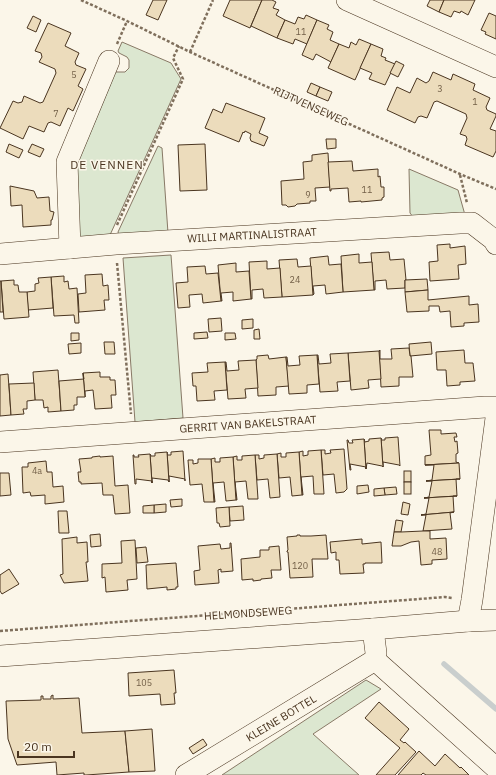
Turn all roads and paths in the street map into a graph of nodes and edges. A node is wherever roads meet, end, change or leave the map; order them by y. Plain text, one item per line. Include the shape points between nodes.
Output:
1 (81, 0) edge
2 (213, 0) edge
3 (347, 0) edge
4 (127, 21) junction
5 (190, 52) junction
6 (110, 61) joint
7 (496, 67) edge
8 (460, 174) junction
9 (496, 189) edge
10 (472, 223) junction
11 (496, 244) edge
12 (70, 248) junction
13 (0, 254) edge
14 (496, 407) edge
15 (496, 418) edge
16 (0, 442) edge
17 (472, 600) junction
18 (496, 620) edge
19 (468, 621) junction
20 (373, 629) junction
21 (0, 631) edge
22 (0, 656) edge
23 (375, 660) junction
24 (496, 768) edge
25 (186, 775) edge

1 - 4 path, RIJTVENSEWEG
2 - 5 path
3 - 7 street
4 - 5 path, RIJTVENSEWEG
4 - 6 path
5 - 8 path, RIJTVENSEWEG
6 - 12 street via 67,162
8 - 9 path, RIJTVENSEWEG
8 - 10 path
10 - 11 street
10 - 12 street, WILLI MARTINALISTRAAT
12 - 13 street, WILLI MARTINALISTRAAT
14 - 16 street, GERRIT VAN BAKELSTRAAT
15 - 17 street
17 - 19 street
17 - 21 path, HELMONDSEWEG via 445,597
18 - 19 street
19 - 20 street
20 - 22 street
20 - 23 street
23 - 24 street
23 - 25 street, KLEINE BOTTEL

